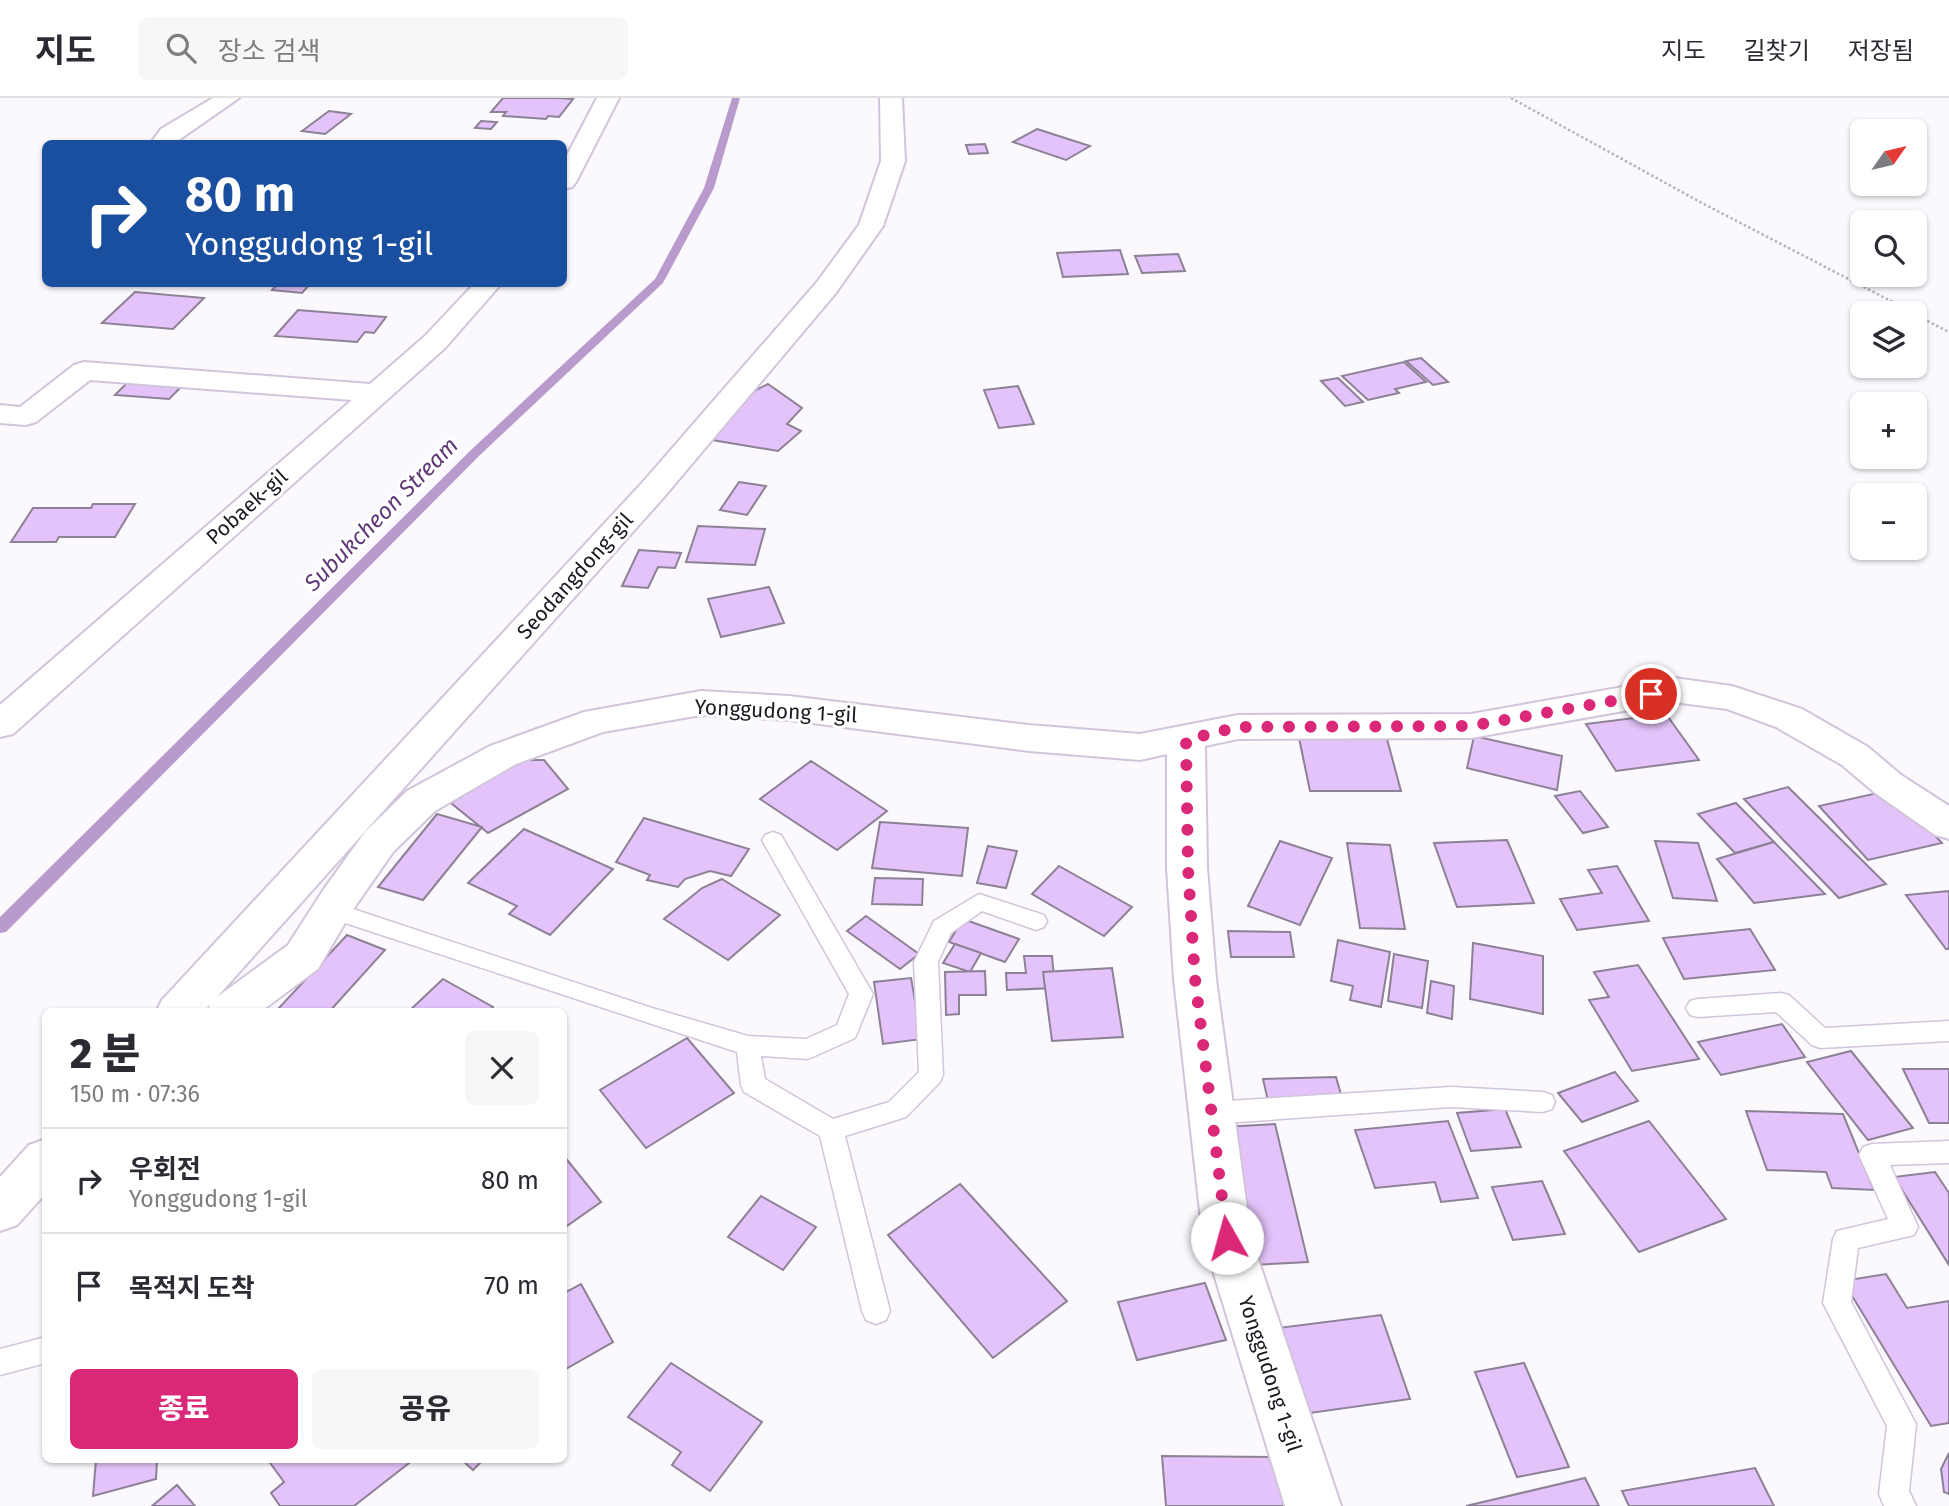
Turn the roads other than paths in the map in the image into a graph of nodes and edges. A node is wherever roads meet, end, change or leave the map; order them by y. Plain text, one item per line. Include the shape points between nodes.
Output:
1 (228, 98) edge
2 (608, 98) edge
3 (891, 98) edge
4 (164, 140) edge
5 (567, 176) edge
6 (485, 287) edge
7 (374, 393) junction
8 (0, 414) edge
9 (0, 725) edge
10 (1186, 740) junction
11 (1949, 825) edge
12 (773, 841) dead end
13 (332, 910) junction
14 (1036, 921) dead end
15 (181, 1008) edge
16 (233, 1008) edge
17 (1698, 1008) dead end
18 (1949, 1031) edge
19 (748, 1045) junction
20 (1543, 1102) dead end
21 (1211, 1113) junction
22 (831, 1130) junction
23 (1949, 1152) edge
24 (42, 1163) edge
25 (0, 1210) edge
26 (876, 1311) dead end
27 (42, 1351) edge
28 (0, 1362) edge
29 (1312, 1506) edge
30 (1901, 1506) edge

1 - 4 street
2 - 5 street
3 - 15 street, Seodangdong-gil via 892,160 871,226 825,288 653,490
6 - 7 street, Pobaek-gil via 435,342
7 - 8 street via 84,371 26,416
7 - 9 street, Pobaek-gil
10 - 11 street, Yonggudong 1-gil via 1238,727 1471,726 1674,690 1732,698 1789,718 1855,756
10 - 13 street, Yonggudong 1-gil via 1140,747 1081,743 802,709 701,703 597,721 503,755 421,801 379,842
10 - 21 street, Yonggudong 1-gil via 1189,896
12 - 19 lane via 862,994 847,1031 838,1036 808,1049
13 - 16 street, Yonggudong 1-gil via 303,957
13 - 19 lane
14 - 22 lane via 979,902 942,927 926,962 931,1075 897,1110
17 - 18 lane via 1781,1002 1820,1038
19 - 22 lane via 753,1085
20 - 21 lane via 1451,1097
21 - 29 street, Yonggudong 1-gil via 1227,1238
22 - 26 lane
23 - 30 lane via 1872,1155 1905,1227 1846,1239 1837,1303 1902,1424 1894,1494
24 - 25 street
27 - 28 lane

